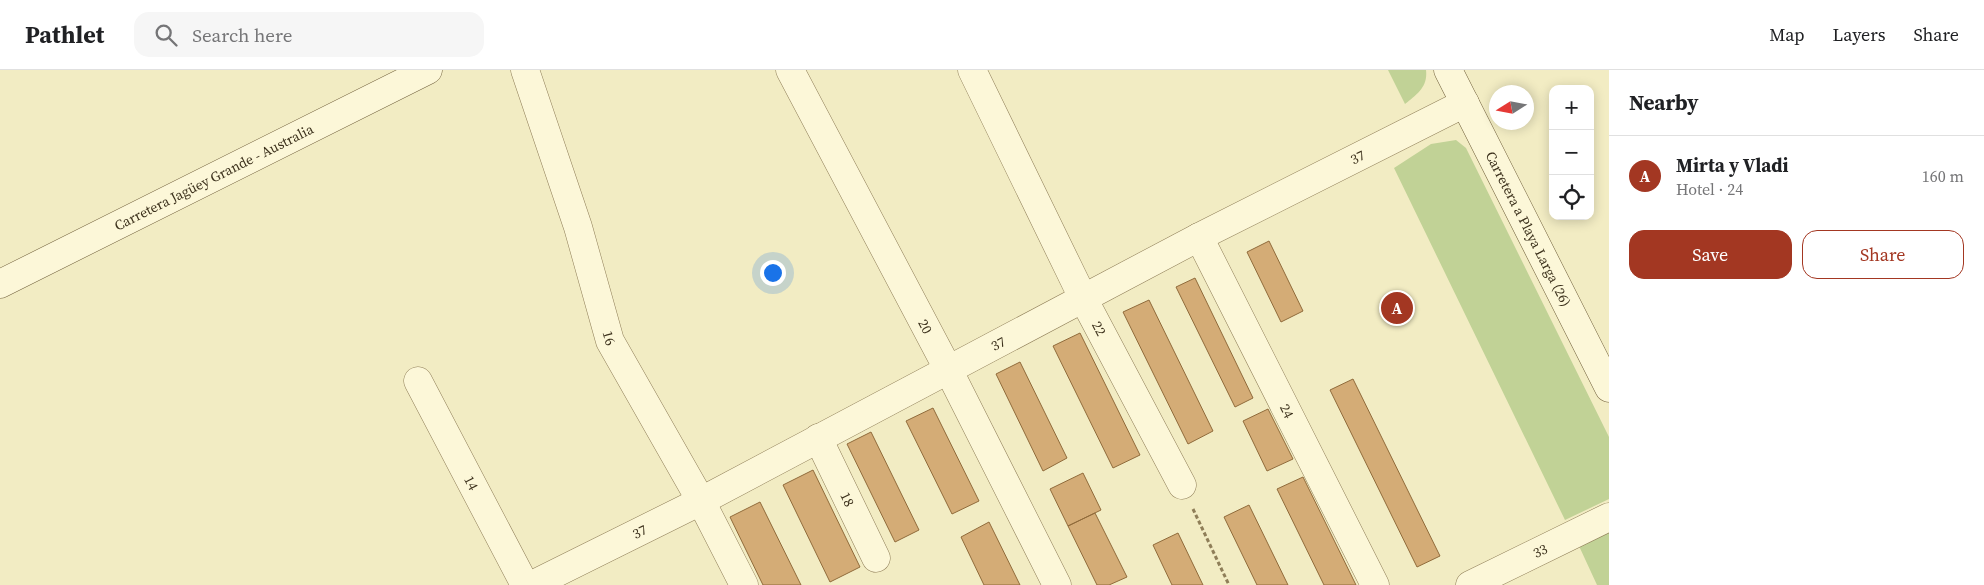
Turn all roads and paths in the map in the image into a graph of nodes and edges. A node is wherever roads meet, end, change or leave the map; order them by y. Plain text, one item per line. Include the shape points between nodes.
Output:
1 (428, 70) edge
2 (525, 70) edge
3 (790, 70) edge
4 (972, 70) edge
5 (1448, 70) edge
6 (1465, 103) junction
7 (1199, 237) junction
8 (0, 284) edge
9 (1083, 298) junction
10 (949, 371) junction
11 (418, 382) dead end
12 (1609, 388) edge
13 (818, 438) junction
14 (1182, 485) joint
15 (701, 501) junction
16 (1609, 517) edge
17 (876, 558) dead end
18 (525, 585) edge
19 (532, 585) edge
20 (744, 585) edge
21 (1057, 585) edge
22 (1228, 585) edge
23 (1376, 585) edge
24 (1470, 585) edge

1 - 8 street, Carretera Jagüey Grande - Australia
2 - 15 street, 16 via 578,227 610,341
3 - 10 street, 20
4 - 9 street, 22
5 - 6 street, Carretera a Playa Larga (26)
6 - 7 street, 37
6 - 12 street, Carretera a Playa Larga (26)
7 - 9 street, 37
7 - 23 street, 24
9 - 10 street, 37
9 - 14 street, 22
10 - 13 street, 37
10 - 21 street, 20
11 - 18 street, 14
13 - 15 street, 37
13 - 17 street, 18
14 - 22 path
15 - 19 street, 37
15 - 20 street, 16
16 - 24 street, 33

